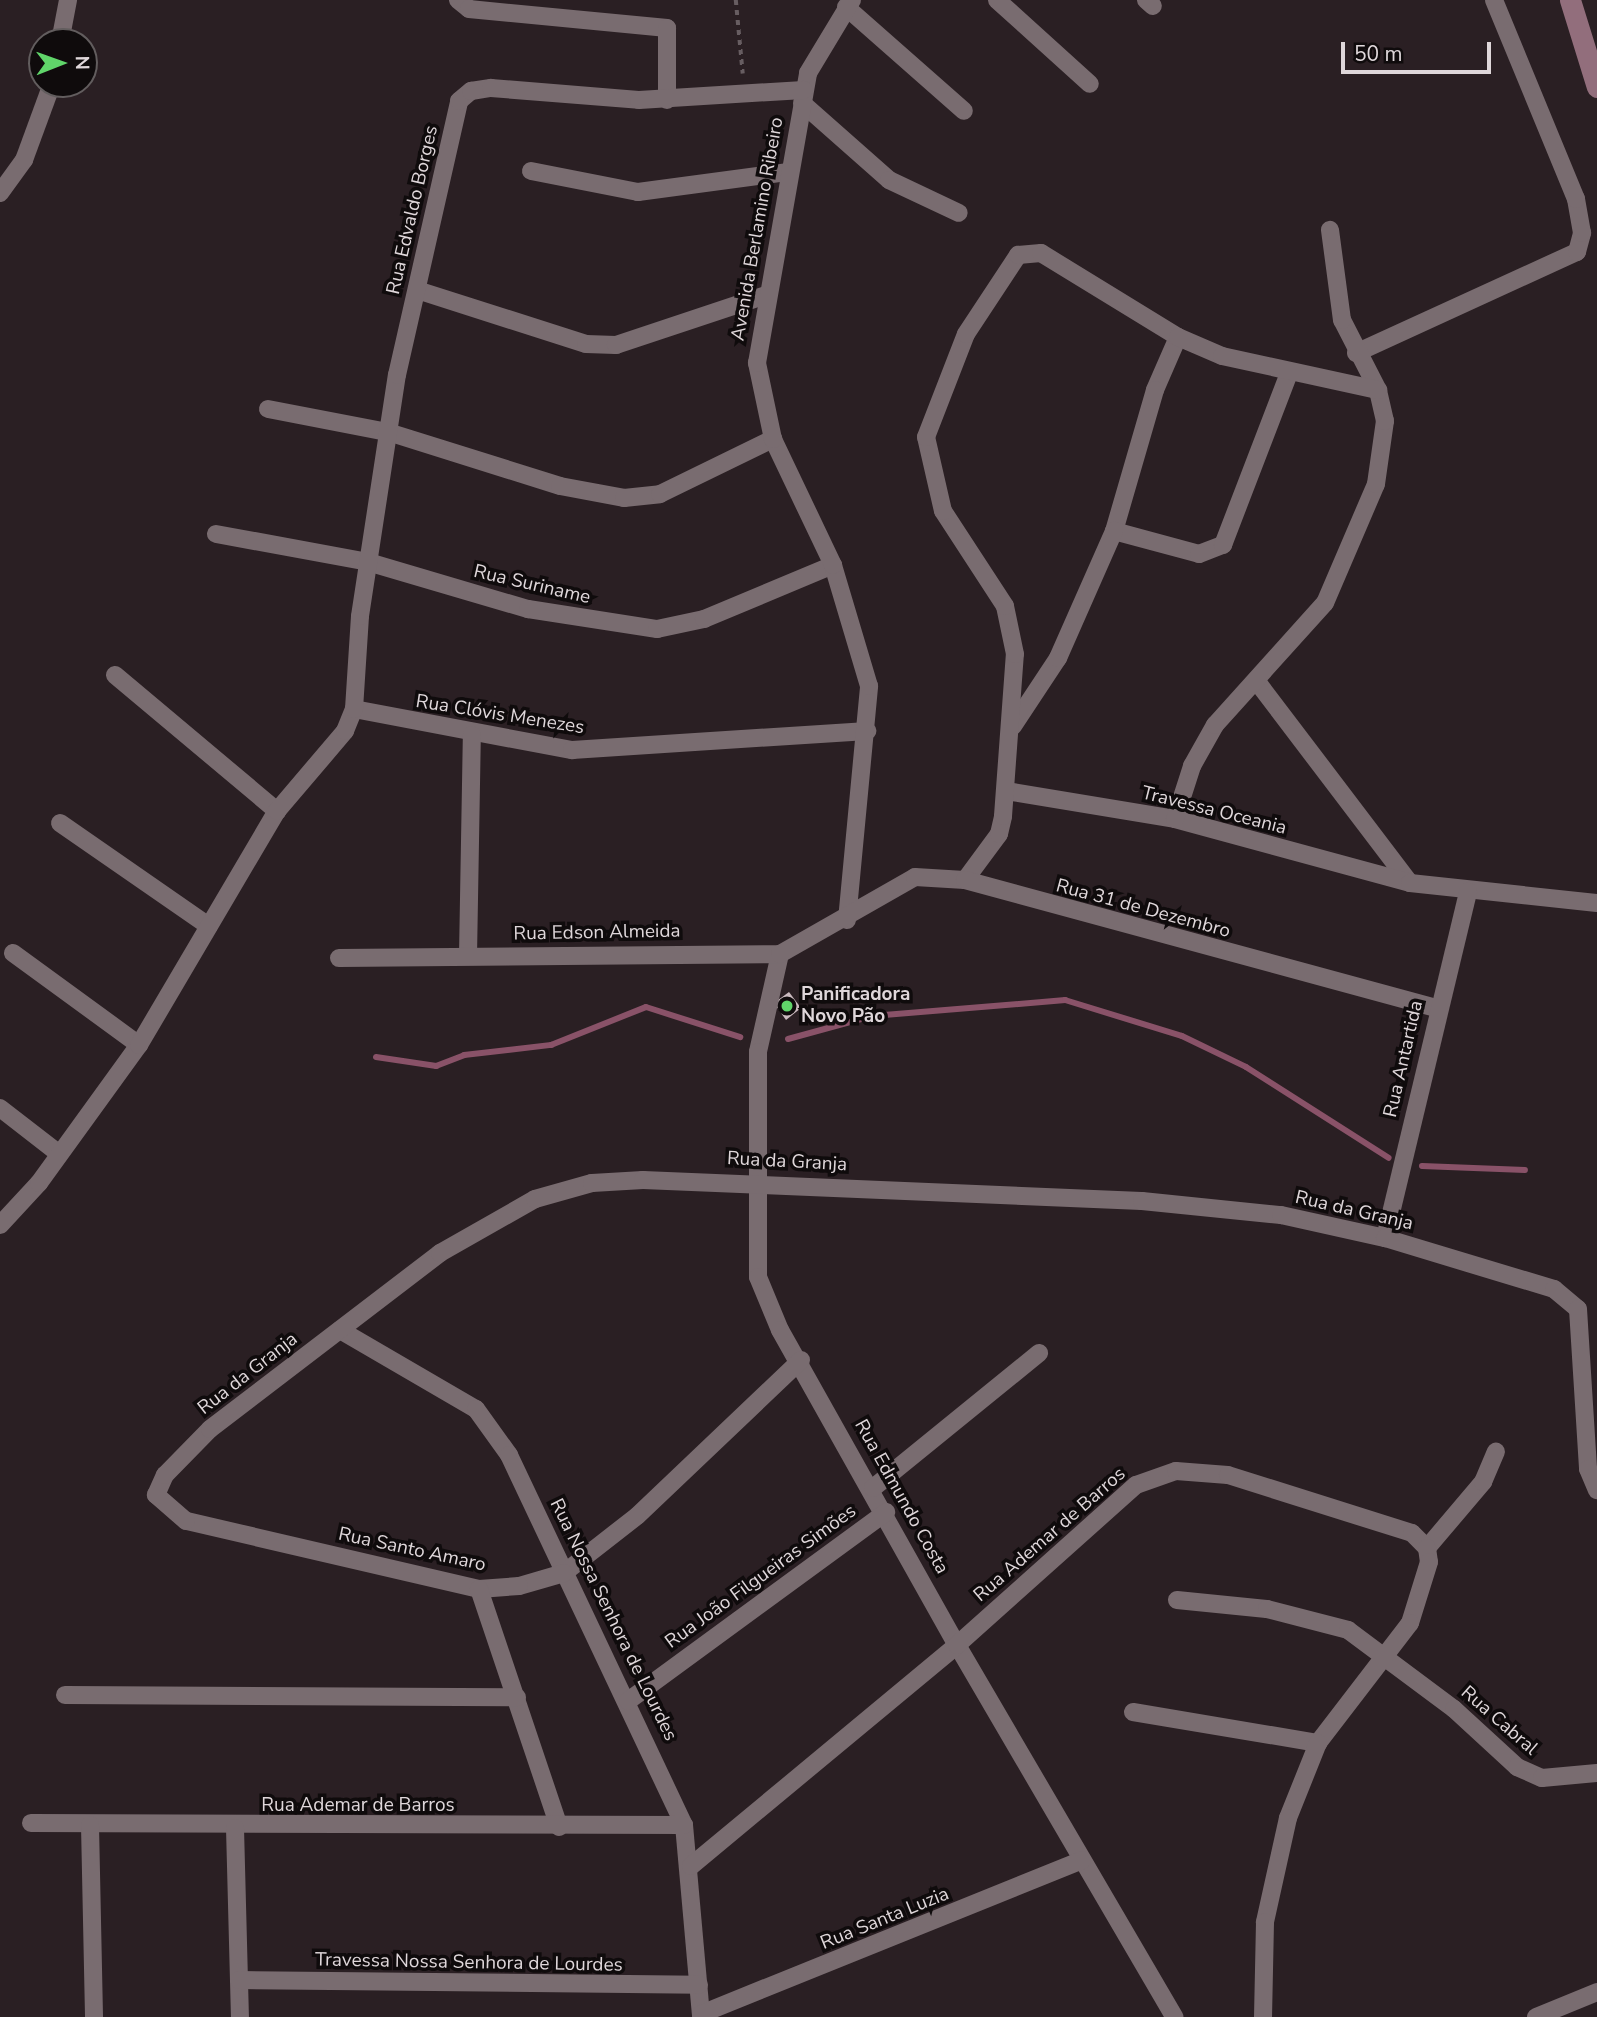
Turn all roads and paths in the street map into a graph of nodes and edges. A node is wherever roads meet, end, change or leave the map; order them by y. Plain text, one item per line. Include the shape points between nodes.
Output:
1 (68, 0) edge
2 (458, 0) edge
3 (736, 0) edge
4 (997, 0) edge
5 (1494, 0) edge
6 (1570, 0) edge
7 (849, 3) edge
8 (63, 28) edge
9 (1090, 84) dead end
10 (1597, 87) edge
11 (744, 95) junction
12 (803, 97) junction
13 (47, 98) edge
14 (667, 100) junction
15 (964, 111) dead end
16 (531, 171) dead end
17 (787, 172) junction
18 (0, 193) edge
19 (959, 213) dead end
20 (1331, 230) dead end
21 (417, 290) junction
22 (766, 295) junction
23 (1178, 337) junction
24 (1356, 352) junction
25 (1289, 373) junction
26 (1378, 390) junction
27 (268, 410) dead end
28 (388, 432) junction
29 (773, 439) junction
30 (1114, 531) junction
31 (216, 534) dead end
32 (368, 562) junction
33 (833, 565) junction
34 (116, 675) dead end
35 (1258, 683) junction
36 (354, 709) junction
37 (1013, 726) junction
38 (867, 731) junction
39 (472, 735) junction
40 (1006, 791) junction
41 (277, 811) junction
42 (1175, 819) junction
43 (60, 823) dead end
44 (965, 880) junction
45 (1410, 883) junction
46 (1468, 891) junction
47 (1597, 903) edge
48 (847, 920) junction
49 (209, 926) junction
50 (13, 953) dead end
51 (779, 954) junction
52 (468, 956) junction
53 (339, 958) dead end
54 (1437, 1009) junction
55 (139, 1045) junction
56 (0, 1108) edge
57 (57, 1152) junction
58 (757, 1180) junction
59 (0, 1225) edge
60 (1385, 1238) junction
61 (340, 1330) junction
62 (1040, 1353) dead end
63 (801, 1360) junction
64 (1496, 1452) dead end
65 (873, 1488) junction
66 (1597, 1490) edge
67 (886, 1512) junction
68 (186, 1521) joint
69 (1427, 1548) junction
70 (564, 1573) junction
71 (479, 1589) junction
72 (1177, 1600) dead end
73 (957, 1646) junction
74 (1385, 1661) junction
75 (65, 1695) dead end
76 (517, 1697) junction
77 (628, 1701) junction
78 (1133, 1712) dead end
79 (1318, 1744) junction
80 (1597, 1773) edge
81 (31, 1823) dead end
82 (90, 1825) junction
83 (684, 1825) junction
84 (559, 1827) junction
85 (234, 1828) junction
86 (1082, 1860) junction
87 (691, 1866) junction
88 (239, 1980) junction
89 (699, 1985) junction
90 (1597, 1992) edge
91 (701, 2015) edge
92 (94, 2017) edge
93 (240, 2017) edge
94 (1174, 2017) edge
95 (1263, 2017) edge
96 (1535, 2017) edge

1 - 8 street
2 - 14 street via 469,9 667,28
3 - 11 path
4 - 9 street
5 - 24 street via 1576,199 1583,233 1577,252
6 - 10 street
7 - 12 street, Avenida Berlamino Ribeiro via 816,52
7 - 15 street
11 - 12 street, Rua Edvaldo Borges
11 - 14 street, Rua Edvaldo Borges
12 - 17 street, Avenida Berlamino Ribeiro
12 - 19 street via 889,180
13 - 18 street via 24,160
14 - 21 street, Rua Edvaldo Borges via 491,88 464,94
16 - 17 street via 638,192
17 - 22 street, Avenida Berlamino Ribeiro
20 - 24 street via 1337,300
21 - 22 street via 586,344 616,345
21 - 28 street, Rua Edvaldo Borges
22 - 29 street, Avenida Berlamino Ribeiro via 757,363
23 - 25 street
23 - 30 street via 1155,390
23 - 37 street via 1041,253 1018,255 966,334 926,437 943,511 1005,606 1015,654
24 - 26 street
25 - 26 street
25 - 30 street via 1223,545 1199,554
26 - 35 street via 1387,443 1369,507 1325,603
27 - 28 street
28 - 29 street via 560,486 624,498 660,494
28 - 32 street, Rua Edvaldo Borges
29 - 33 street, Avenida Berlamino Ribeiro
30 - 37 street via 1058,658
31 - 32 street, Rua Suriname
32 - 33 street, Rua Suriname via 528,609 657,629 704,619
32 - 36 street, Rua Edvaldo Borges
33 - 38 street, Avenida Berlamino Ribeiro via 866,668
34 - 41 street
35 - 42 street via 1202,745
35 - 45 street
36 - 39 street, Rua Clóvis Menezes
36 - 41 street via 345,731
37 - 40 street
38 - 39 street, Rua Clóvis Menezes via 572,751
38 - 48 street, Avenida Berlamino Ribeiro
39 - 52 street
40 - 42 street, Travessa Oceania
40 - 44 street via 999,834
41 - 49 street
42 - 45 street, Travessa Oceania
43 - 49 street
44 - 48 street, Rua 31 de Dezembro via 915,877 888,888
44 - 54 street, Rua 31 de Dezembro
45 - 46 street
46 - 47 street
46 - 54 street, Rua Antartida
48 - 51 street, Rua Edson Almeida
49 - 55 street
50 - 55 street
51 - 52 street, Rua Edson Almeida
51 - 58 street, Rua Edmundo Costa via 760,1032
52 - 53 street, Rua Edson Almeida
54 - 60 street, Rua Antartida
55 - 57 street
56 - 57 street
57 - 59 street via 39,1183
58 - 60 street, Rua da Granja via 1142,1201 1281,1215
58 - 61 street, Rua da Granja via 592,1184 535,1199 440,1253
58 - 63 street, Rua Edmundo Costa via 758,1277
60 - 66 street, Rua da Granja via 1554,1289 1578,1309 1588,1469
61 - 68 street, Rua da Granja via 210,1429 165,1475 157,1486 160,1504
61 - 70 street, Rua Nossa Senhora de Lourdes via 476,1409 509,1455
62 - 65 street
63 - 65 street, Rua Edmundo Costa
63 - 70 street, Rua Santo Amaro via 672,1486
64 - 69 street via 1483,1482
65 - 67 street, Rua Edmundo Costa
67 - 73 street, Rua Edmundo Costa
67 - 77 street, Rua João Filgueiras Simões
68 - 71 street, Rua Santo Amaro
69 - 73 street, Rua Ademar de Barros via 1412,1533 1228,1475 1166,1473 1136,1485
69 - 74 street via 1429,1562 1410,1623
70 - 71 street, Rua Santo Amaro
70 - 77 street, Rua Nossa Senhora de Lourdes
71 - 76 street
72 - 74 street, Rua Cabral via 1329,1623
73 - 86 street, Rua Edmundo Costa
73 - 87 street, Rua Ademar de Barros
74 - 79 street
74 - 80 street, Rua Cabral via 1445,1702 1529,1774
75 - 76 street
76 - 84 street
77 - 83 street, Rua Nossa Senhora de Lourdes
78 - 79 street
79 - 95 street via 1287,1818 1273,1882
81 - 82 street, Rua Ademar de Barros
82 - 85 street, Rua Ademar de Barros
82 - 92 street
83 - 84 street, Rua Ademar de Barros
83 - 87 street, Rua Nossa Senhora de Lourdes
84 - 85 street, Rua Ademar de Barros
85 - 88 street
86 - 91 street, Rua Santa Luzia
86 - 94 street, Rua Edmundo Costa
87 - 89 street, Rua Nossa Senhora de Lourdes
88 - 89 street, Travessa Nossa Senhora de Lourdes
88 - 93 street
89 - 91 street, Rua Nossa Senhora de Lourdes
90 - 96 street

